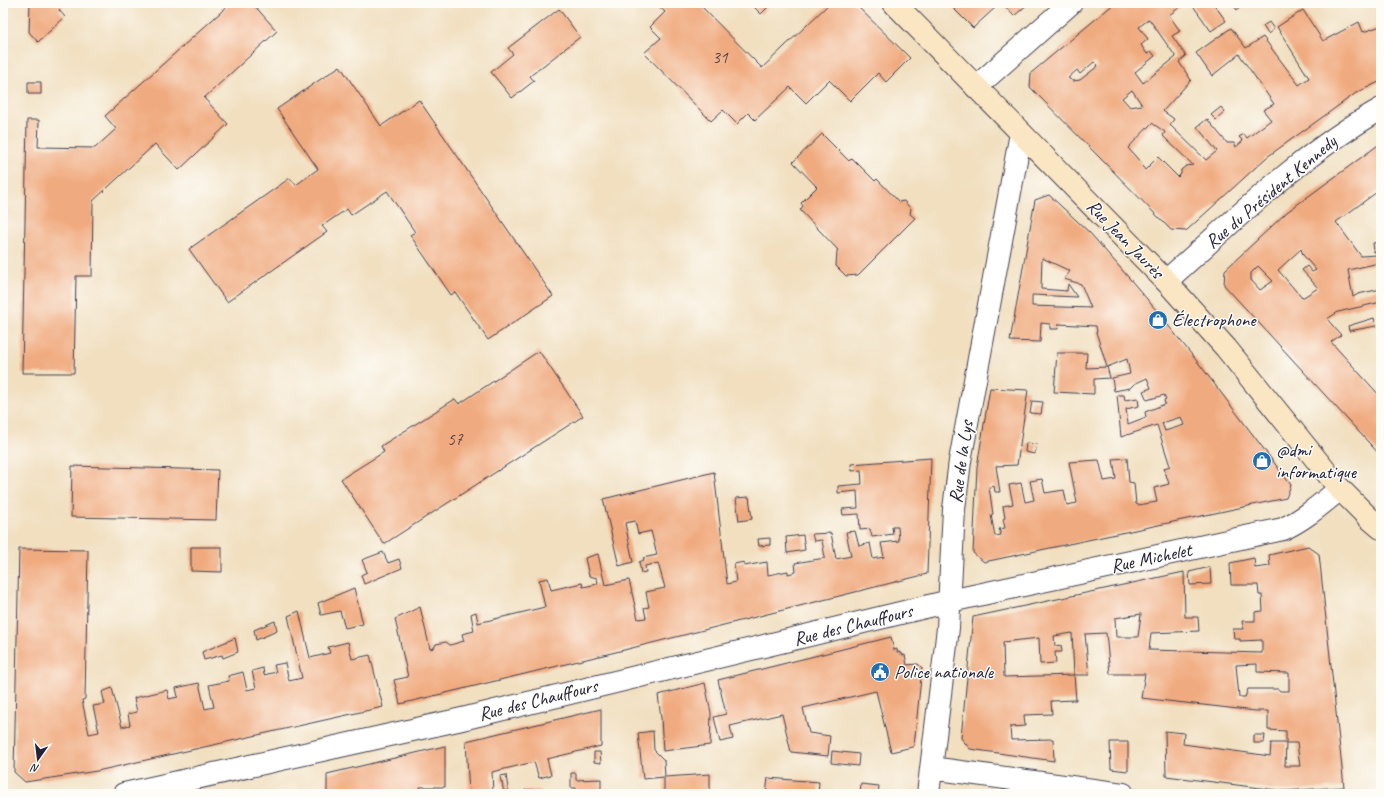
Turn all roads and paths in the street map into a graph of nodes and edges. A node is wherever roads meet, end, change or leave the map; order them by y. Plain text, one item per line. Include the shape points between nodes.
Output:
1 (894, 3) edge
2 (1072, 3) edge
3 (976, 87) junction
4 (1381, 109) edge
5 (1021, 133) junction
6 (1166, 281) junction
7 (1340, 489) junction
8 (1381, 528) edge
9 (950, 601) junction
10 (931, 768) junction
11 (124, 794) edge
12 (928, 794) edge
13 (1123, 794) edge

1 - 3 main road, Rue Jean Jaurès
2 - 3 street
3 - 5 main road, Rue Jean Jaurès
4 - 6 street, Rue du Président Kennedy via 1302,162
5 - 6 main road, Rue Jean Jaurès
5 - 9 street, Rue de la Lys via 960,461 954,509
6 - 7 main road, Rue Jean Jaurès via 1226,348
7 - 8 main road, Rue Jean Jaurès
7 - 9 street, Rue Michelet via 1309,515 1283,529
9 - 10 street, Rue de la Lys
9 - 11 street, Rue des Chauffours via 470,717
10 - 12 street, Rue de la Lys
10 - 13 street

